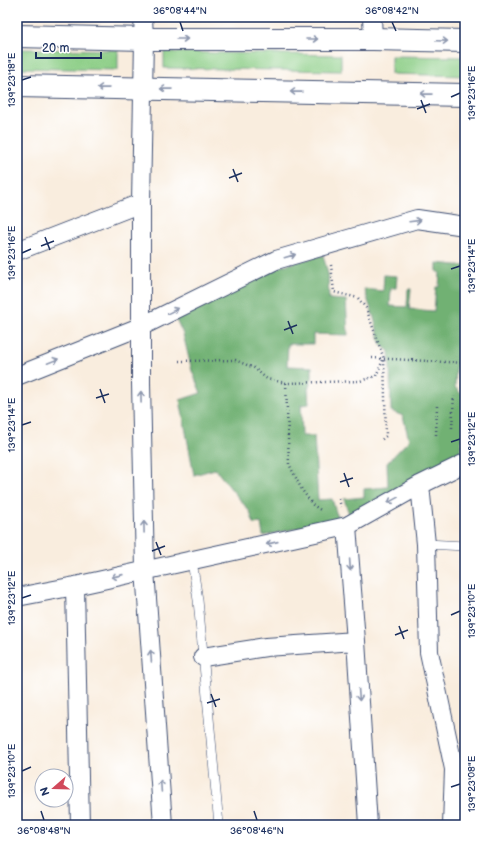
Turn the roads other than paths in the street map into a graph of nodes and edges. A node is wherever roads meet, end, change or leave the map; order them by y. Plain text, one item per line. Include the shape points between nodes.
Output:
1 (143, 17) edge
2 (372, 17) edge
3 (17, 36) edge
4 (144, 39) junction
5 (372, 39) junction
6 (465, 41) edge
7 (17, 86) edge
8 (142, 89) junction
9 (465, 95) edge
10 (141, 203) junction
11 (465, 226) edge
12 (17, 251) edge
13 (142, 326) junction
14 (17, 376) edge
15 (465, 463) edge
16 (420, 485) junction
17 (347, 526) junction
18 (426, 544) junction
19 (465, 546) edge
20 (192, 561) junction
21 (145, 570) junction
22 (75, 586) junction
23 (17, 597) edge
24 (356, 641) junction
25 (204, 656) junction
26 (80, 825) edge
27 (163, 825) edge
28 (219, 825) edge
29 (368, 825) edge
30 (452, 825) edge

1 - 4 street
2 - 5 street
3 - 4 street
4 -> 5 street
4 - 8 street
5 -> 6 street
8 -> 7 street
9 -> 8 street
8 - 10 street
10 - 12 street
10 - 13 street
13 -> 11 street via 276,260 417,219
14 -> 13 street
21 -> 13 street
15 - 16 street
16 -> 17 street
16 - 18 street
17 -> 20 street
17 -> 24 street
18 - 19 lane
18 - 30 street via 429,652 454,769 456,796
20 - 21 street
20 - 25 lane
21 -> 22 street
27 -> 21 street
22 - 23 street
22 - 26 street
24 - 25 street via 266,647
24 -> 29 street
25 - 28 lane

